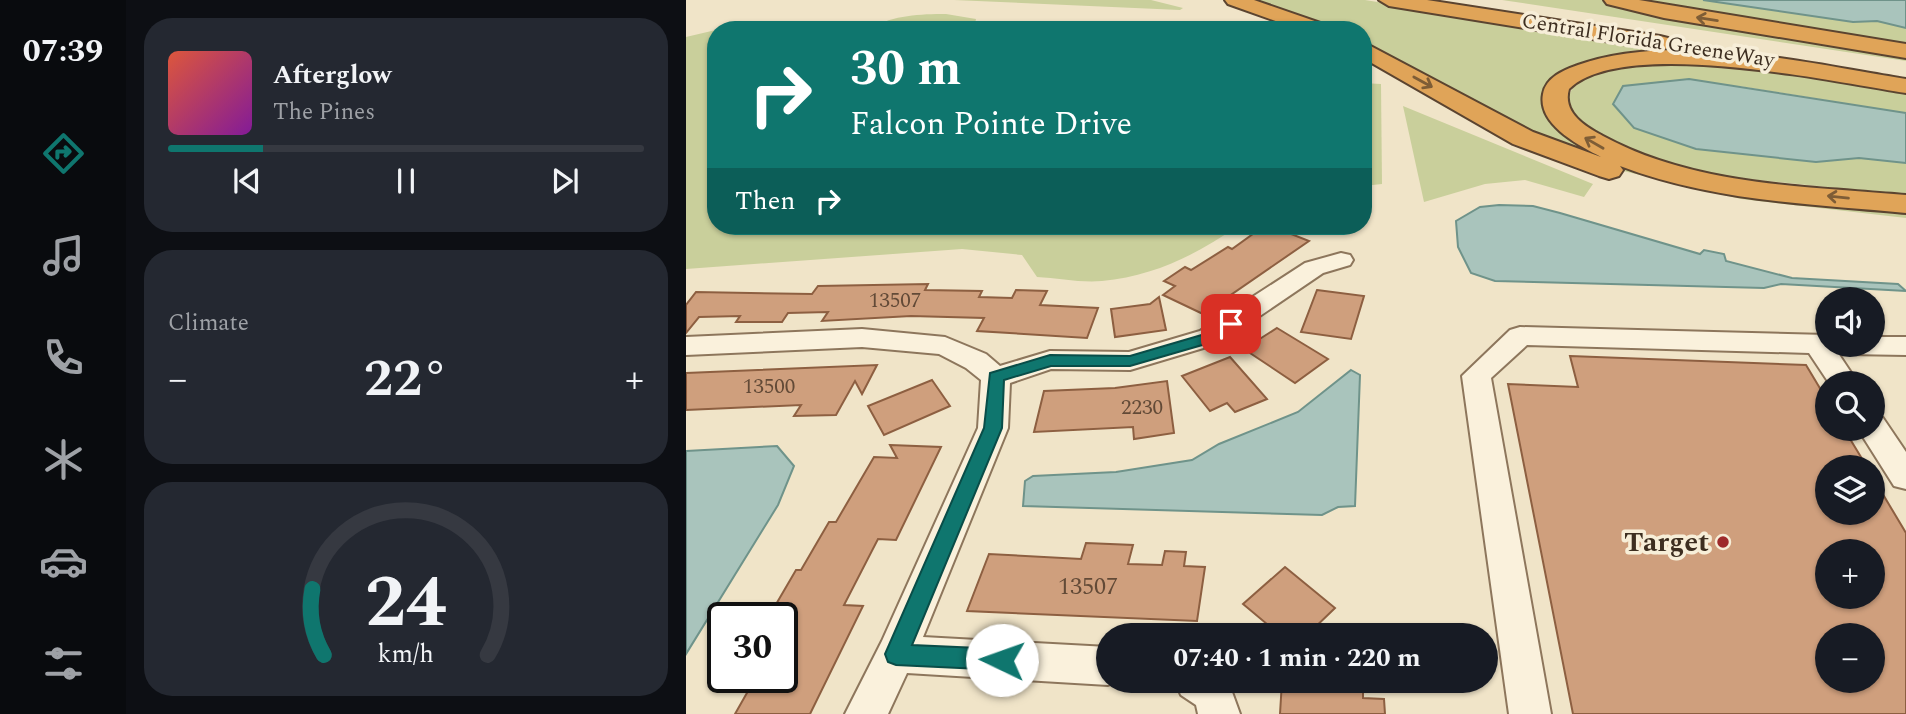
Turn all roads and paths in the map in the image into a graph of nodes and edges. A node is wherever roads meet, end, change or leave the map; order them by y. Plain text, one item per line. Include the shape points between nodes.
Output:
1 (1235, 0) edge
2 (1389, 0) edge
3 (1476, 0) edge
4 (1614, 0) edge
5 (1296, 21) edge
6 (1906, 51) edge
7 (1372, 54) edge
8 (1906, 66) edge
9 (1906, 85) edge
10 (1906, 204) edge
11 (1906, 223) edge
12 (1341, 260) dead end
13 (1815, 344) edge
14 (1885, 345) edge
15 (686, 346) edge
16 (1906, 346) edge
17 (996, 377) junction
18 (1882, 441) edge
19 (1906, 477) edge
20 (896, 654) junction
21 (1096, 665) edge
22 (1212, 693) edge
23 (866, 714) edge
24 (1219, 714) edge
25 (1530, 714) edge

1 - 5 highway
2 - 9 highway, Central Florida GreeneWay
3 - 8 highway, Central Florida GreeneWay
6 -> 4 highway
7 -> 11 highway via 1524,138 1622,174 1724,201
10 -> 9 highway via 1768,191 1662,171 1594,144 1562,119 1555,104 1561,83 1583,69 1666,58 1762,65
12 - 17 street via 1314,268 1210,337 1130,361 1050,360
13 - 25 street via 1520,336 1476,376
14 - 16 street
15 - 17 street via 862,338 945,346
17 - 20 street via 993,428
18 - 19 street
20 - 21 street
20 - 23 street
22 - 24 street

